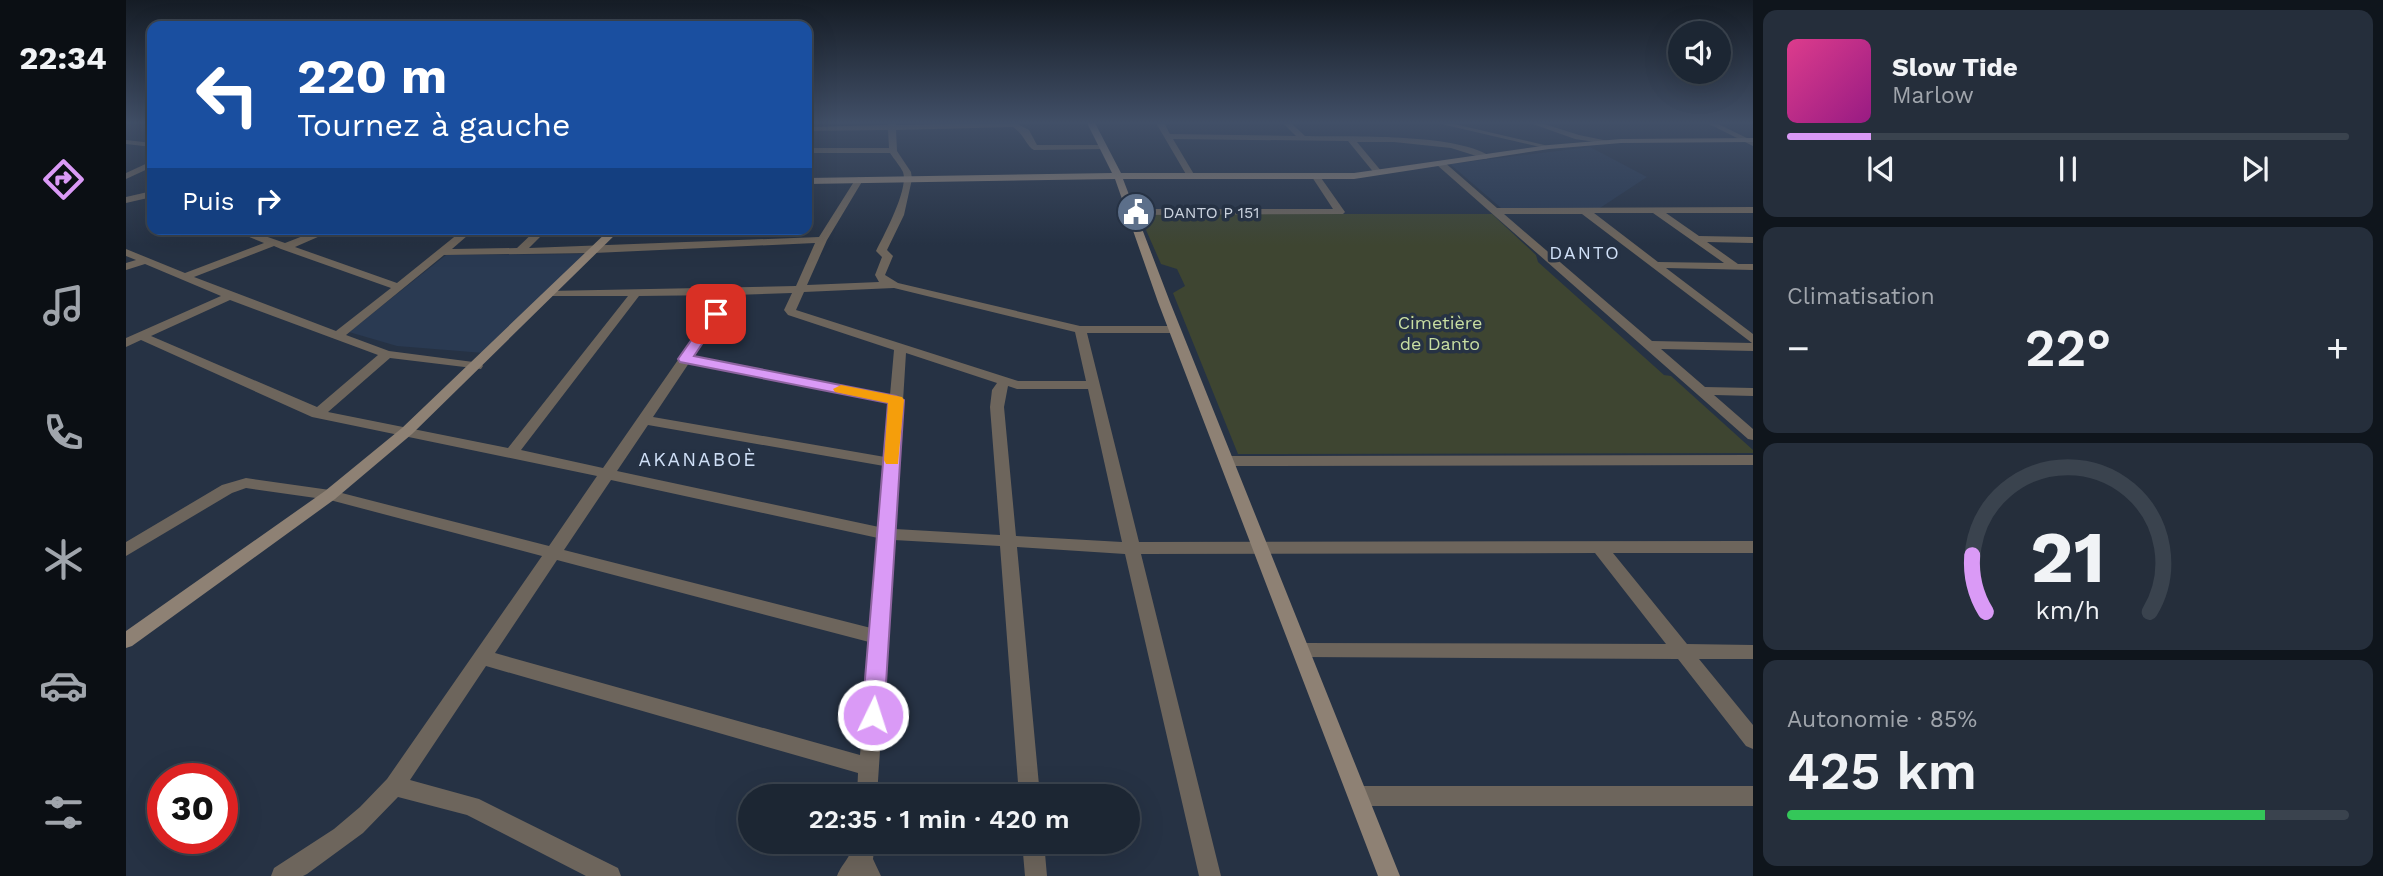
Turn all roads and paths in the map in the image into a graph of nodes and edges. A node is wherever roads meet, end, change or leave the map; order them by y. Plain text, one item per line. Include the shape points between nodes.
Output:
1 (902, 164) edge
2 (1112, 164) edge
3 (1184, 164) edge
4 (1371, 164) edge
5 (1434, 164) edge
6 (1441, 164) edge
7 (147, 166) edge
8 (1378, 172) junction
9 (126, 176) edge
10 (1118, 176) junction
11 (1191, 176) junction
12 (1316, 177) junction
13 (908, 179) junction
14 (859, 180) junction
15 (812, 181) edge
16 (147, 195) edge
17 (126, 200) edge
18 (1655, 210) junction
19 (1753, 210) edge
20 (1495, 211) junction
21 (1585, 211) junction
22 (1131, 212) junction
23 (251, 235) edge
24 (316, 235) edge
25 (463, 235) edge
26 (537, 235) edge
27 (610, 235) edge
28 (1696, 239) junction
29 (822, 240) junction
30 (1753, 240) edge
31 (273, 243) junction
32 (285, 247) junction
33 (594, 250) junction
34 (520, 251) junction
35 (126, 252) edge
36 (443, 252) junction
37 (146, 260) junction
38 (1656, 265) junction
39 (126, 267) edge
40 (1736, 267) junction
41 (1753, 267) edge
42 (187, 276) junction
43 (894, 285) junction
44 (399, 287) junction
45 (801, 289) junction
46 (552, 292) junction
47 (731, 292) junction
48 (635, 294) junction
49 (230, 296) junction
50 (1174, 328) junction
51 (1080, 330) junction
52 (339, 335) junction
53 (141, 336) junction
54 (1753, 340) edge
55 (126, 342) edge
56 (1648, 345) junction
57 (1753, 347) edge
58 (900, 349) junction
59 (387, 354) junction
60 (685, 359) junction
61 (477, 366) junction
62 (1005, 381) junction
63 (1092, 385) junction
64 (1701, 391) junction
65 (1753, 392) edge
66 (896, 400) junction
67 (317, 414) junction
68 (644, 420) junction
69 (407, 431) junction
70 (1753, 436) edge
71 (511, 453) junction
72 (1753, 460) edge
73 (1227, 461) junction
74 (892, 463) junction
75 (606, 475) junction
76 (330, 495) junction
77 (886, 534) junction
78 (1009, 543) junction
79 (128, 547) edge
80 (1261, 547) junction
81 (1599, 547) junction
82 (1753, 547) edge
83 (1130, 548) junction
84 (553, 553) junction
85 (879, 637) junction
86 (126, 641) edge
87 (1301, 650) junction
88 (1682, 652) junction
89 (1753, 652) edge
90 (482, 657) junction
91 (1753, 740) edge
92 (869, 767) junction
93 (868, 784) edge
94 (1028, 784) edge
95 (394, 786) junction
96 (1359, 796) junction
97 (1753, 796) edge
98 (1034, 854) edge
99 (282, 876) edge
100 (610, 876) edge
101 (1036, 876) edge
102 (1210, 876) edge
103 (1389, 876) edge

1 - 13 street
2 - 10 street
3 - 11 street
4 - 8 street
5 - 8 street
6 - 20 street
7 - 9 street
8 - 12 street
10 - 11 street
10 - 13 street
10 - 22 street
11 - 12 street
12 - 22 street via 1340,212
13 - 14 street
13 - 43 street via 899,215 881,251 888,256 881,279
14 - 15 street
14 - 29 street
16 - 17 street
18 - 19 street
18 - 21 street
18 - 28 street
20 - 21 street
20 - 56 street
21 - 38 street
22 - 50 street
23 - 31 street
24 - 32 street
25 - 36 street
26 - 34 street
27 - 33 street
28 - 30 street
28 - 40 street
29 - 33 street
29 - 45 street
31 - 32 street
31 - 42 street
32 - 44 street
33 - 34 street
33 - 46 street
34 - 36 street
35 - 37 street
36 - 44 street
37 - 39 street
37 - 42 street
38 - 40 street
38 - 54 street
40 - 41 street
42 - 49 street
43 - 45 street
43 - 51 street
44 - 52 street
45 - 47 street
45 - 58 street via 790,310 793,314
46 - 48 street
46 - 61 street
47 - 48 street
47 - 60 street
48 - 71 street
49 - 52 street
49 - 53 street
50 - 51 street
50 - 73 street
51 - 63 street
52 - 59 street
53 - 55 street
53 - 67 street
56 - 57 street
56 - 64 street
58 - 62 street
58 - 66 street
59 - 61 street
59 - 67 street
60 - 66 street
60 - 68 street
61 - 69 street
62 - 63 street via 1027,387
62 - 78 street via 997,398
63 - 83 street
64 - 65 street
64 - 70 street
66 - 74 street
67 - 69 street
68 - 74 street
68 - 75 street
69 - 71 street
69 - 76 street
71 - 75 street
72 - 73 street
73 - 80 street
74 - 77 street
75 - 77 street
75 - 84 street
76 - 79 street via 240,484
76 - 84 street
76 - 86 street
77 - 78 street
77 - 85 street
78 - 83 street
78 - 94 street
80 - 81 street
80 - 83 street
80 - 87 street
81 - 82 street
81 - 88 street
83 - 102 street
84 - 85 street
84 - 90 street
85 - 92 street
87 - 88 street
87 - 96 street
88 - 89 street
88 - 91 street
90 - 92 street
90 - 95 street
92 - 93 street
95 - 99 street via 337,843
95 - 100 street via 471,806
96 - 97 street
96 - 103 street
98 - 101 street

